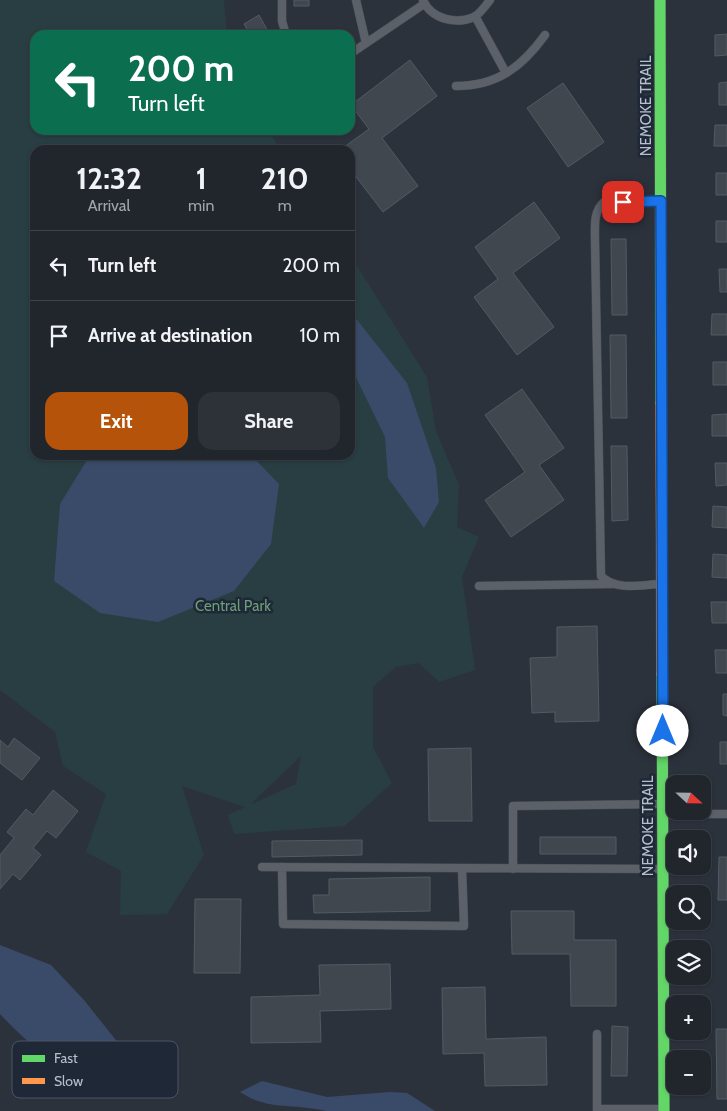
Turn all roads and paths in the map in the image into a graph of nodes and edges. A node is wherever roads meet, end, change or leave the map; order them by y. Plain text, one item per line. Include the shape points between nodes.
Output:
1 (282, 0) edge
2 (356, 0) edge
3 (490, 0) edge
4 (660, 0) edge
5 (424, 2) edge
6 (475, 16) junction
7 (285, 30) edge
8 (545, 35) dead end
9 (366, 43) junction
10 (355, 51) edge
11 (506, 73) junction
12 (456, 86) dead end
13 (661, 201) junction
14 (614, 584) junction
15 (662, 584) junction
16 (479, 586) dead end
17 (663, 809) junction
18 (727, 814) edge
19 (262, 867) dead end
20 (282, 867) junction
21 (462, 869) junction
22 (514, 869) junction
23 (664, 869) junction
24 (597, 1034) dead end
25 (597, 1110) edge
26 (664, 1110) edge

1 - 7 lane
2 - 9 lane
3 - 6 lane
4 - 13 street, NEMOKE TRAIL
5 - 6 lane via 435,14 446,19 460,21
5 - 9 lane
6 - 11 lane
8 - 11 lane via 523,62
9 - 10 lane
11 - 12 lane via 472,86
13 - 14 lane via 604,202 599,206 595,219 601,576
13 - 15 street, NEMOKE TRAIL
14 - 15 lane
14 - 16 lane
15 - 17 street, NEMOKE TRAIL
17 - 18 lane
17 - 22 lane via 513,806
17 - 23 street, NEMOKE TRAIL
19 - 20 lane
20 - 21 lane
20 - 21 lane via 283,924 454,926 464,926
21 - 22 lane
22 - 23 lane
23 - 26 street, NEMOKE TRAIL
24 - 25 lane
25 - 26 lane

